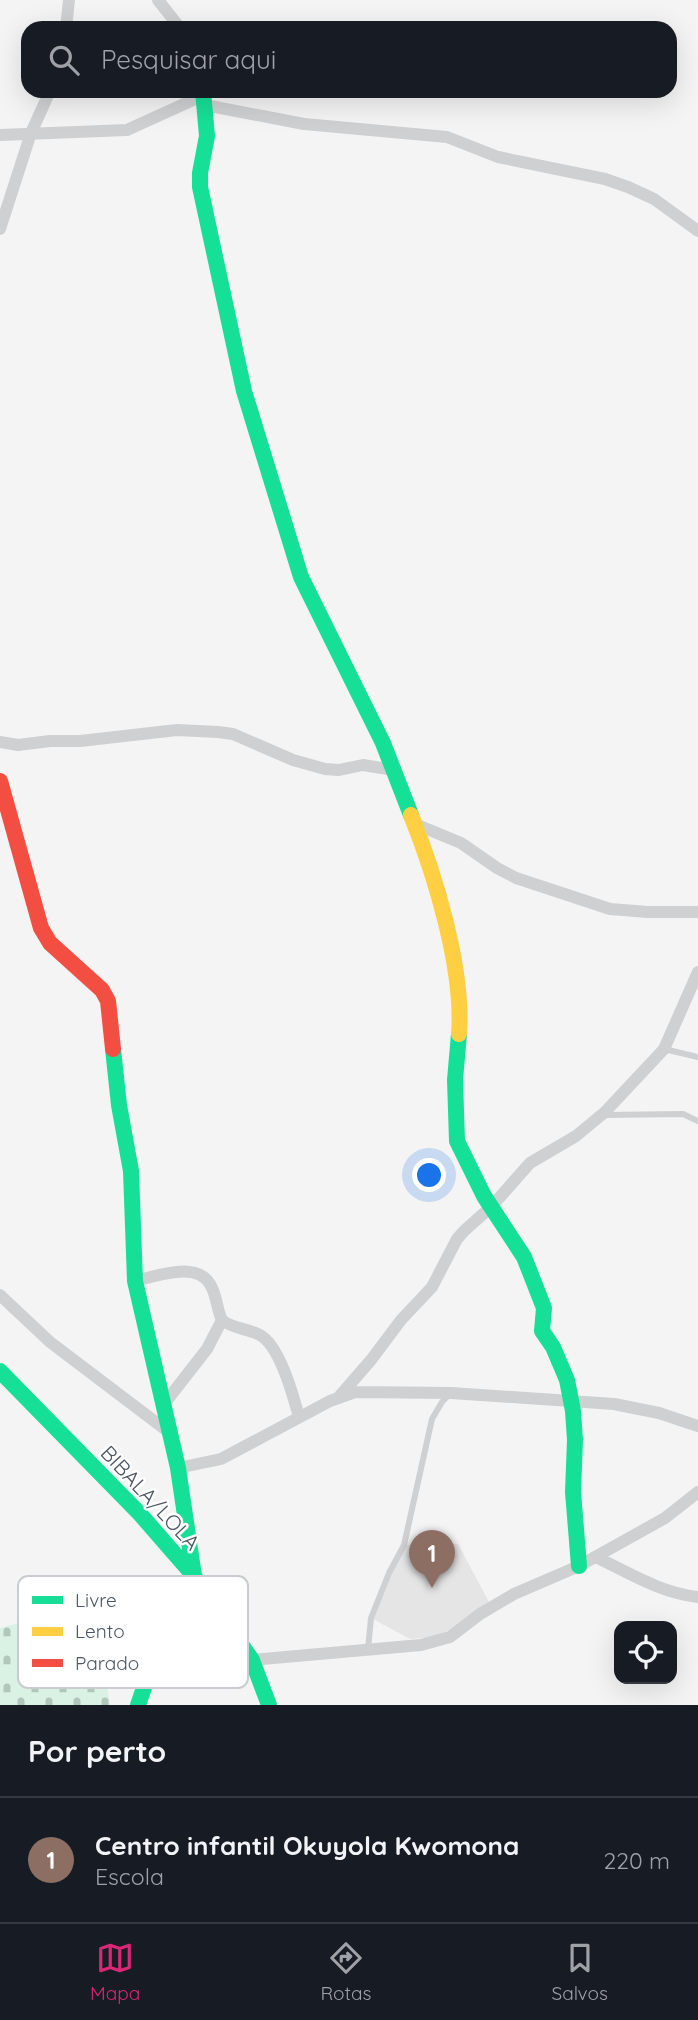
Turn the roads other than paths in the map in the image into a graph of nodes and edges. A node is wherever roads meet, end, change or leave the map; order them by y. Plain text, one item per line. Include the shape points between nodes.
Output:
1 (69, 0) edge
2 (158, 0) edge
3 (67, 21) edge
4 (174, 21) edge
5 (47, 98) edge
6 (202, 98) edge
7 (204, 98) edge
8 (208, 98) edge
9 (31, 133) junction
10 (0, 135) edge
11 (0, 229) edge
12 (698, 231) edge
13 (0, 742) edge
14 (394, 770) junction
15 (1, 792) edge
16 (415, 824) junction
17 (698, 912) edge
18 (698, 972) edge
19 (664, 1049) junction
20 (698, 1056) edge
21 (602, 1115) junction
22 (698, 1121) edge
23 (492, 1206) junction
24 (135, 1281) junction
25 (0, 1294) edge
26 (222, 1320) junction
27 (0, 1371) edge
28 (451, 1393) junction
29 (338, 1398) junction
30 (572, 1401) junction
31 (164, 1404) junction
32 (299, 1417) junction
33 (698, 1426) edge
34 (171, 1434) junction
35 (178, 1468) junction
36 (698, 1492) edge
37 (596, 1557) junction
38 (579, 1566) junction
39 (194, 1576) joint
40 (698, 1597) edge
41 (368, 1649) junction
42 (248, 1654) edge
43 (252, 1660) junction
44 (144, 1688) edge
45 (138, 1705) edge
46 (269, 1705) edge

1 - 3 street
2 - 4 street
5 - 9 street
6 - 9 street via 127,130
7 - 14 street via 207,136 200,187 244,391 301,577
8 - 12 street via 304,124 447,137 498,157 605,179 654,199
9 - 10 street
9 - 11 street
13 - 14 street via 80,741 177,730 218,732 325,769 363,765
14 - 16 street
15 - 24 street via 41,928 50,943 102,990 108,1001 131,1171
16 - 17 street via 461,843 516,878 610,909
16 - 23 street via 440,902 454,967 460,1020 455,1080 457,1141
18 - 19 street
19 - 20 lane
19 - 21 street
21 - 22 lane via 683,1114
21 - 23 street via 530,1163
23 - 29 street via 457,1239 432,1287
23 - 30 street via 524,1257 540,1295 545,1317 542,1331 553,1347
24 - 26 street via 194,1272 209,1281
24 - 31 street
25 - 34 street via 50,1342
26 - 31 street via 207,1349
26 - 32 street via 268,1343 288,1380
27 - 39 street, BIBALA/LOLA
28 - 29 street via 365,1392
28 - 30 street
28 - 41 lane via 432,1419 404,1545 371,1618
29 - 32 street
30 - 33 street via 614,1404
30 - 38 street
31 - 34 street
32 - 35 street via 221,1459
34 - 35 street
35 - 39 street
36 - 37 street via 665,1518
37 - 38 street
37 - 40 street via 675,1594
38 - 41 street via 514,1594 450,1637
41 - 43 street
42 - 43 street, BIBALA/LOLA
43 - 46 street, BIBALA/LOLA
44 - 45 street

